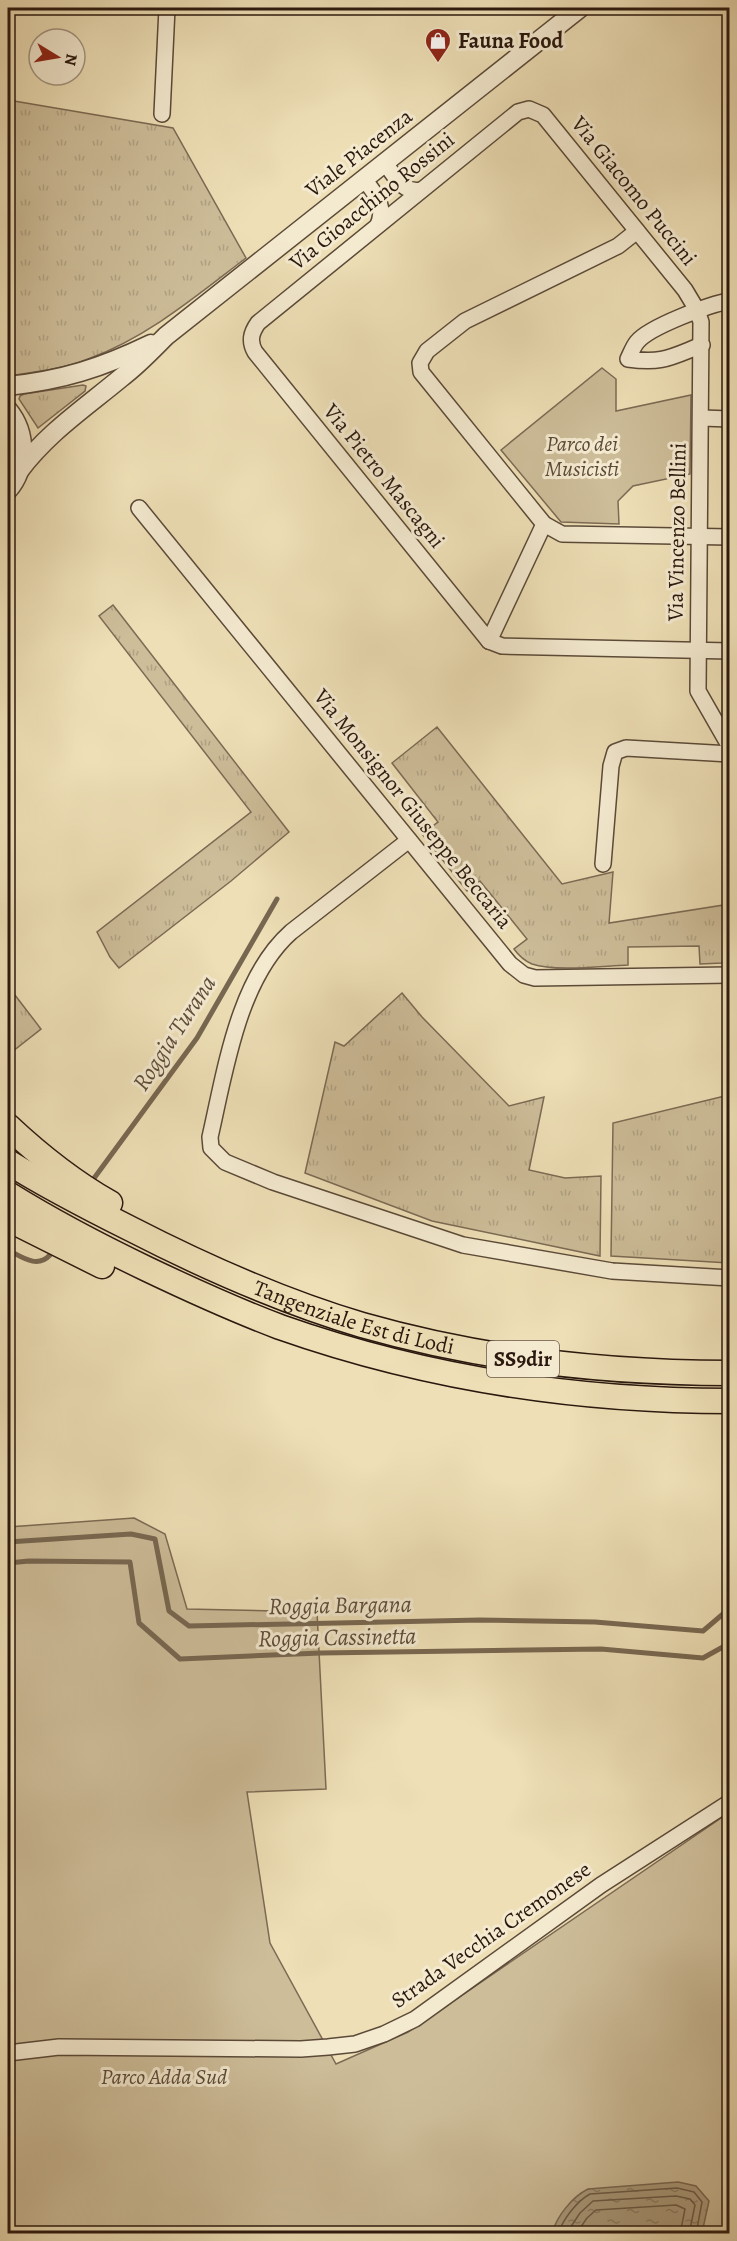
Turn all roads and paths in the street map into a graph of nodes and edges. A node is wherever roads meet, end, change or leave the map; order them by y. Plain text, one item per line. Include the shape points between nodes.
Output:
1 (167, 8) edge
2 (580, 8) edge
3 (529, 109) joint
4 (162, 114) dead end
5 (385, 163) junction
6 (364, 179) junction
7 (422, 190) junction
8 (378, 225) junction
9 (637, 231) junction
10 (729, 301) edge
11 (697, 310) junction
12 (166, 336) junction
13 (251, 336) joint
14 (702, 345) junction
15 (8, 386) edge
16 (8, 410) edge
17 (702, 418) junction
18 (729, 418) edge
19 (19, 471) junction
20 (8, 490) edge
21 (139, 508) dead end
22 (544, 524) junction
23 (700, 537) junction
24 (729, 537) edge
25 (489, 641) junction
26 (698, 651) junction
27 (729, 651) edge
28 (729, 747) edge
29 (729, 754) edge
30 (410, 840) junction
31 (603, 864) dead end
32 (729, 975) edge
33 (8, 1126) edge
34 (8, 1162) edge
35 (8, 1194) edge
36 (8, 1219) edge
37 (198, 1263) junction
38 (729, 1278) edge
39 (212, 1300) junction
40 (729, 1373) edge
41 (729, 1401) edge
42 (729, 1802) edge
43 (8, 2053) edge

1 - 4 street
2 - 5 street, Viale Piacenza
3 - 7 street, Via Gioacchino Rossini via 518,112
3 - 9 street, Via Giacomo Puccini via 543,115
5 - 6 street, Viale Piacenza
5 - 7 street via 403,187
6 - 8 street via 382,206
6 - 12 street, Viale Piacenza
7 - 8 street, Via Gioacchino Rossini
8 - 13 street, Via Gioacchino Rossini via 258,323
9 - 11 street, Via Giacomo Puccini
9 - 22 street via 618,246 465,321 428,351 420,363 425,378
10 - 11 street
11 - 14 street, Via Vincenzo Bellini
11 - 14 street via 647,334 628,359 661,361
12 - 15 street, Viale Piacenza via 126,356 70,376
12 - 19 street, Viale Piacenza via 52,434
13 - 25 street, Via Pietro Mascagni via 255,352
14 - 17 street, Via Vincenzo Bellini
16 - 19 street via 21,436 23,457
17 - 18 street
17 - 23 street, Via Vincenzo Bellini
19 - 20 street, Viale Piacenza
21 - 30 street, Via Monsignor Giuseppe Beccaria
22 - 23 street via 562,534
22 - 25 street
23 - 24 street
23 - 26 street, Via Vincenzo Bellini
25 - 26 street via 502,646
26 - 27 street
26 - 28 street, Via Vincenzo Bellini via 698,691
29 - 31 street via 626,747 615,752
30 - 32 street, Via Monsignor Giuseppe Beccaria via 510,964 524,975
30 - 38 street via 291,932 270,955 236,1025 210,1137 215,1155 273,1182 463,1245 612,1271
33 - 37 highway via 32,1149 92,1193 170,1236
34 - 37 highway, Tangenziale Est di Lodi / SS9dir via 48,1187
35 - 39 highway, Tangenziale Est di Lodi / SS9dir via 84,1238
36 - 39 highway via 174,1300
37 - 40 highway, Tangenziale Est di Lodi / SS9dir via 351,1321 422,1340 590,1368
39 - 41 highway, Tangenziale Est di Lodi / SS9dir via 337,1346 511,1386 681,1401
42 - 43 street, Strada Vecchia Cremonese via 601,1885 415,2019 384,2034 355,2044 301,2049 59,2047

